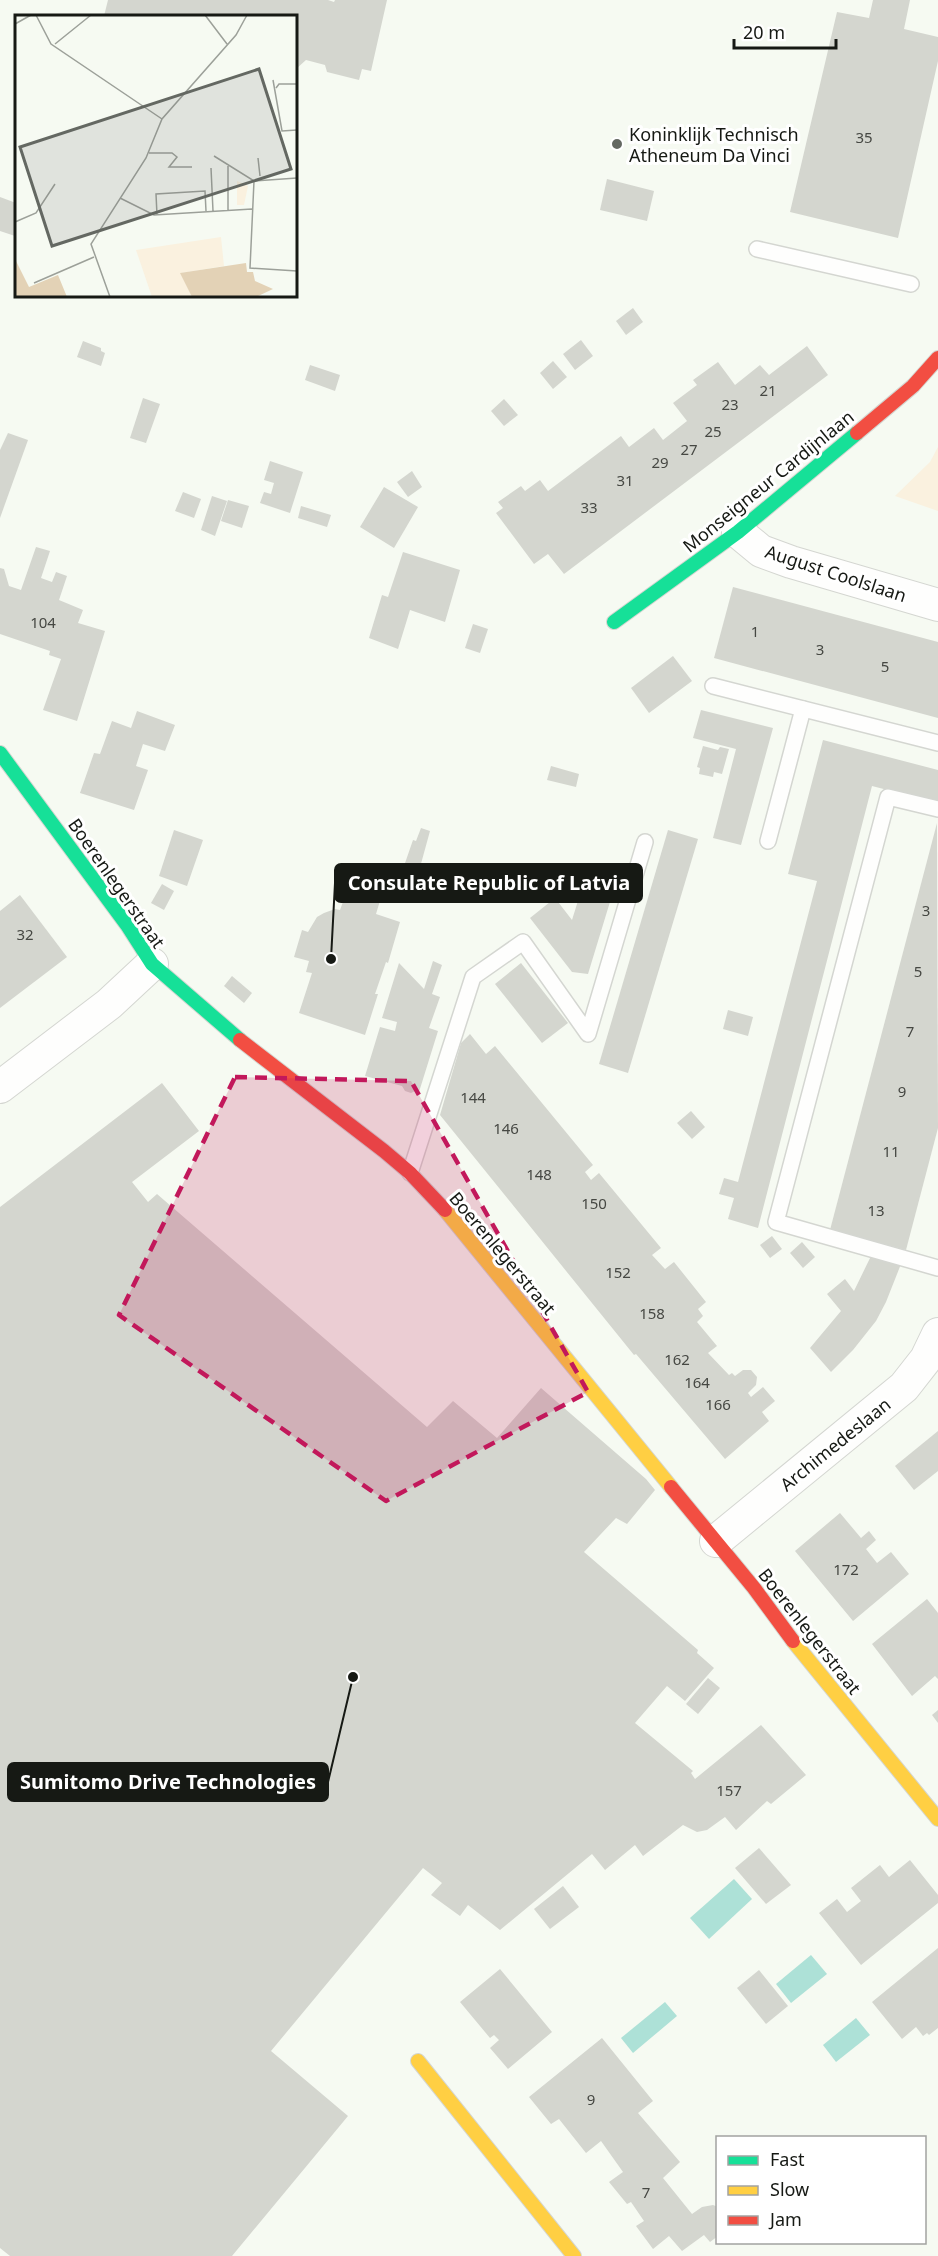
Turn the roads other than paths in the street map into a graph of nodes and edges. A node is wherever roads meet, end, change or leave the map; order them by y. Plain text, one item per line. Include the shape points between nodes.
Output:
1 (757, 249) dead end
2 (911, 284) dead end
3 (938, 358) edge
4 (738, 532) junction
5 (938, 605) edge
6 (614, 622) dead end
7 (713, 686) dead end
8 (803, 709) junction
9 (938, 743) edge
10 (0, 753) edge
11 (938, 809) edge
12 (768, 841) dead end
13 (645, 842) dead end
14 (152, 964) junction
15 (0, 1087) edge
16 (410, 1173) junction
17 (938, 1268) edge
18 (938, 1334) edge
19 (716, 1541) junction
20 (938, 1819) edge
21 (418, 2061) dead end
22 (574, 2256) edge

1 - 2 lane
3 - 4 street, Monseigneur Cardijnlaan via 913,386
4 - 5 street, August Coolslaan via 761,551 791,562
4 - 6 street, Monseigneur Cardijnlaan
7 - 8 lane
8 - 9 lane
8 - 12 lane
10 - 14 street, Boerenlegerstraat
11 - 17 lane via 888,797 776,1222
13 - 16 lane via 588,1034 523,942 473,977
14 - 15 street via 109,1004
14 - 16 street, Boerenlegerstraat via 245,1044
16 - 19 street, Boerenlegerstraat via 501,1276
18 - 19 street, Archimedeslaan via 926,1359 904,1388
19 - 20 street, Boerenlegerstraat
21 - 22 street

